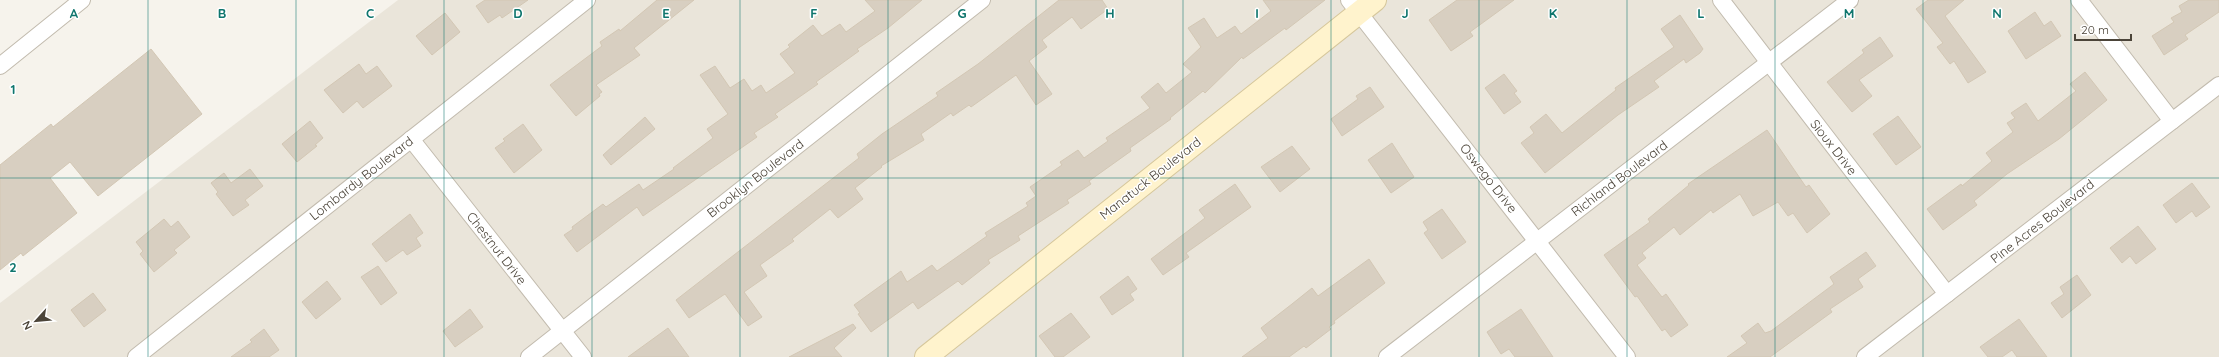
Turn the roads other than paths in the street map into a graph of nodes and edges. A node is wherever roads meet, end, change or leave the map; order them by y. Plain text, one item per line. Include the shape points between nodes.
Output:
1 (82, 0) edge
2 (587, 0) edge
3 (982, 0) edge
4 (1720, 0) edge
5 (1850, 0) edge
6 (2079, 0) edge
7 (1361, 4) edge
8 (1769, 63) junction
9 (0, 66) edge
10 (2219, 85) edge
11 (2172, 121) junction
12 (411, 139) junction
13 (1538, 240) junction
14 (1947, 294) junction
15 (562, 331) junction
16 (136, 357) edge
17 (529, 357) edge
18 (583, 357) edge
19 (926, 357) edge
20 (1387, 357) edge
21 (1627, 357) edge
22 (1865, 357) edge

1 - 9 street
2 - 12 street, Lombardy Boulevard
3 - 15 street, Brooklyn Boulevard
4 - 8 street, Sioux Drive
5 - 8 street, Richland Boulevard
6 - 11 street
7 - 13 street, Oswego Drive
7 - 19 street, Manatuck Boulevard
8 - 13 street, Richland Boulevard
8 - 14 street, Sioux Drive
10 - 11 street, Pine Acres Boulevard
11 - 14 street, Pine Acres Boulevard
12 - 15 street, Chestnut Drive
12 - 16 street, Lombardy Boulevard
13 - 20 street, Richland Boulevard
13 - 21 street, Oswego Drive
14 - 22 street, Pine Acres Boulevard
15 - 17 street, Brooklyn Boulevard
15 - 18 street, Chestnut Drive

